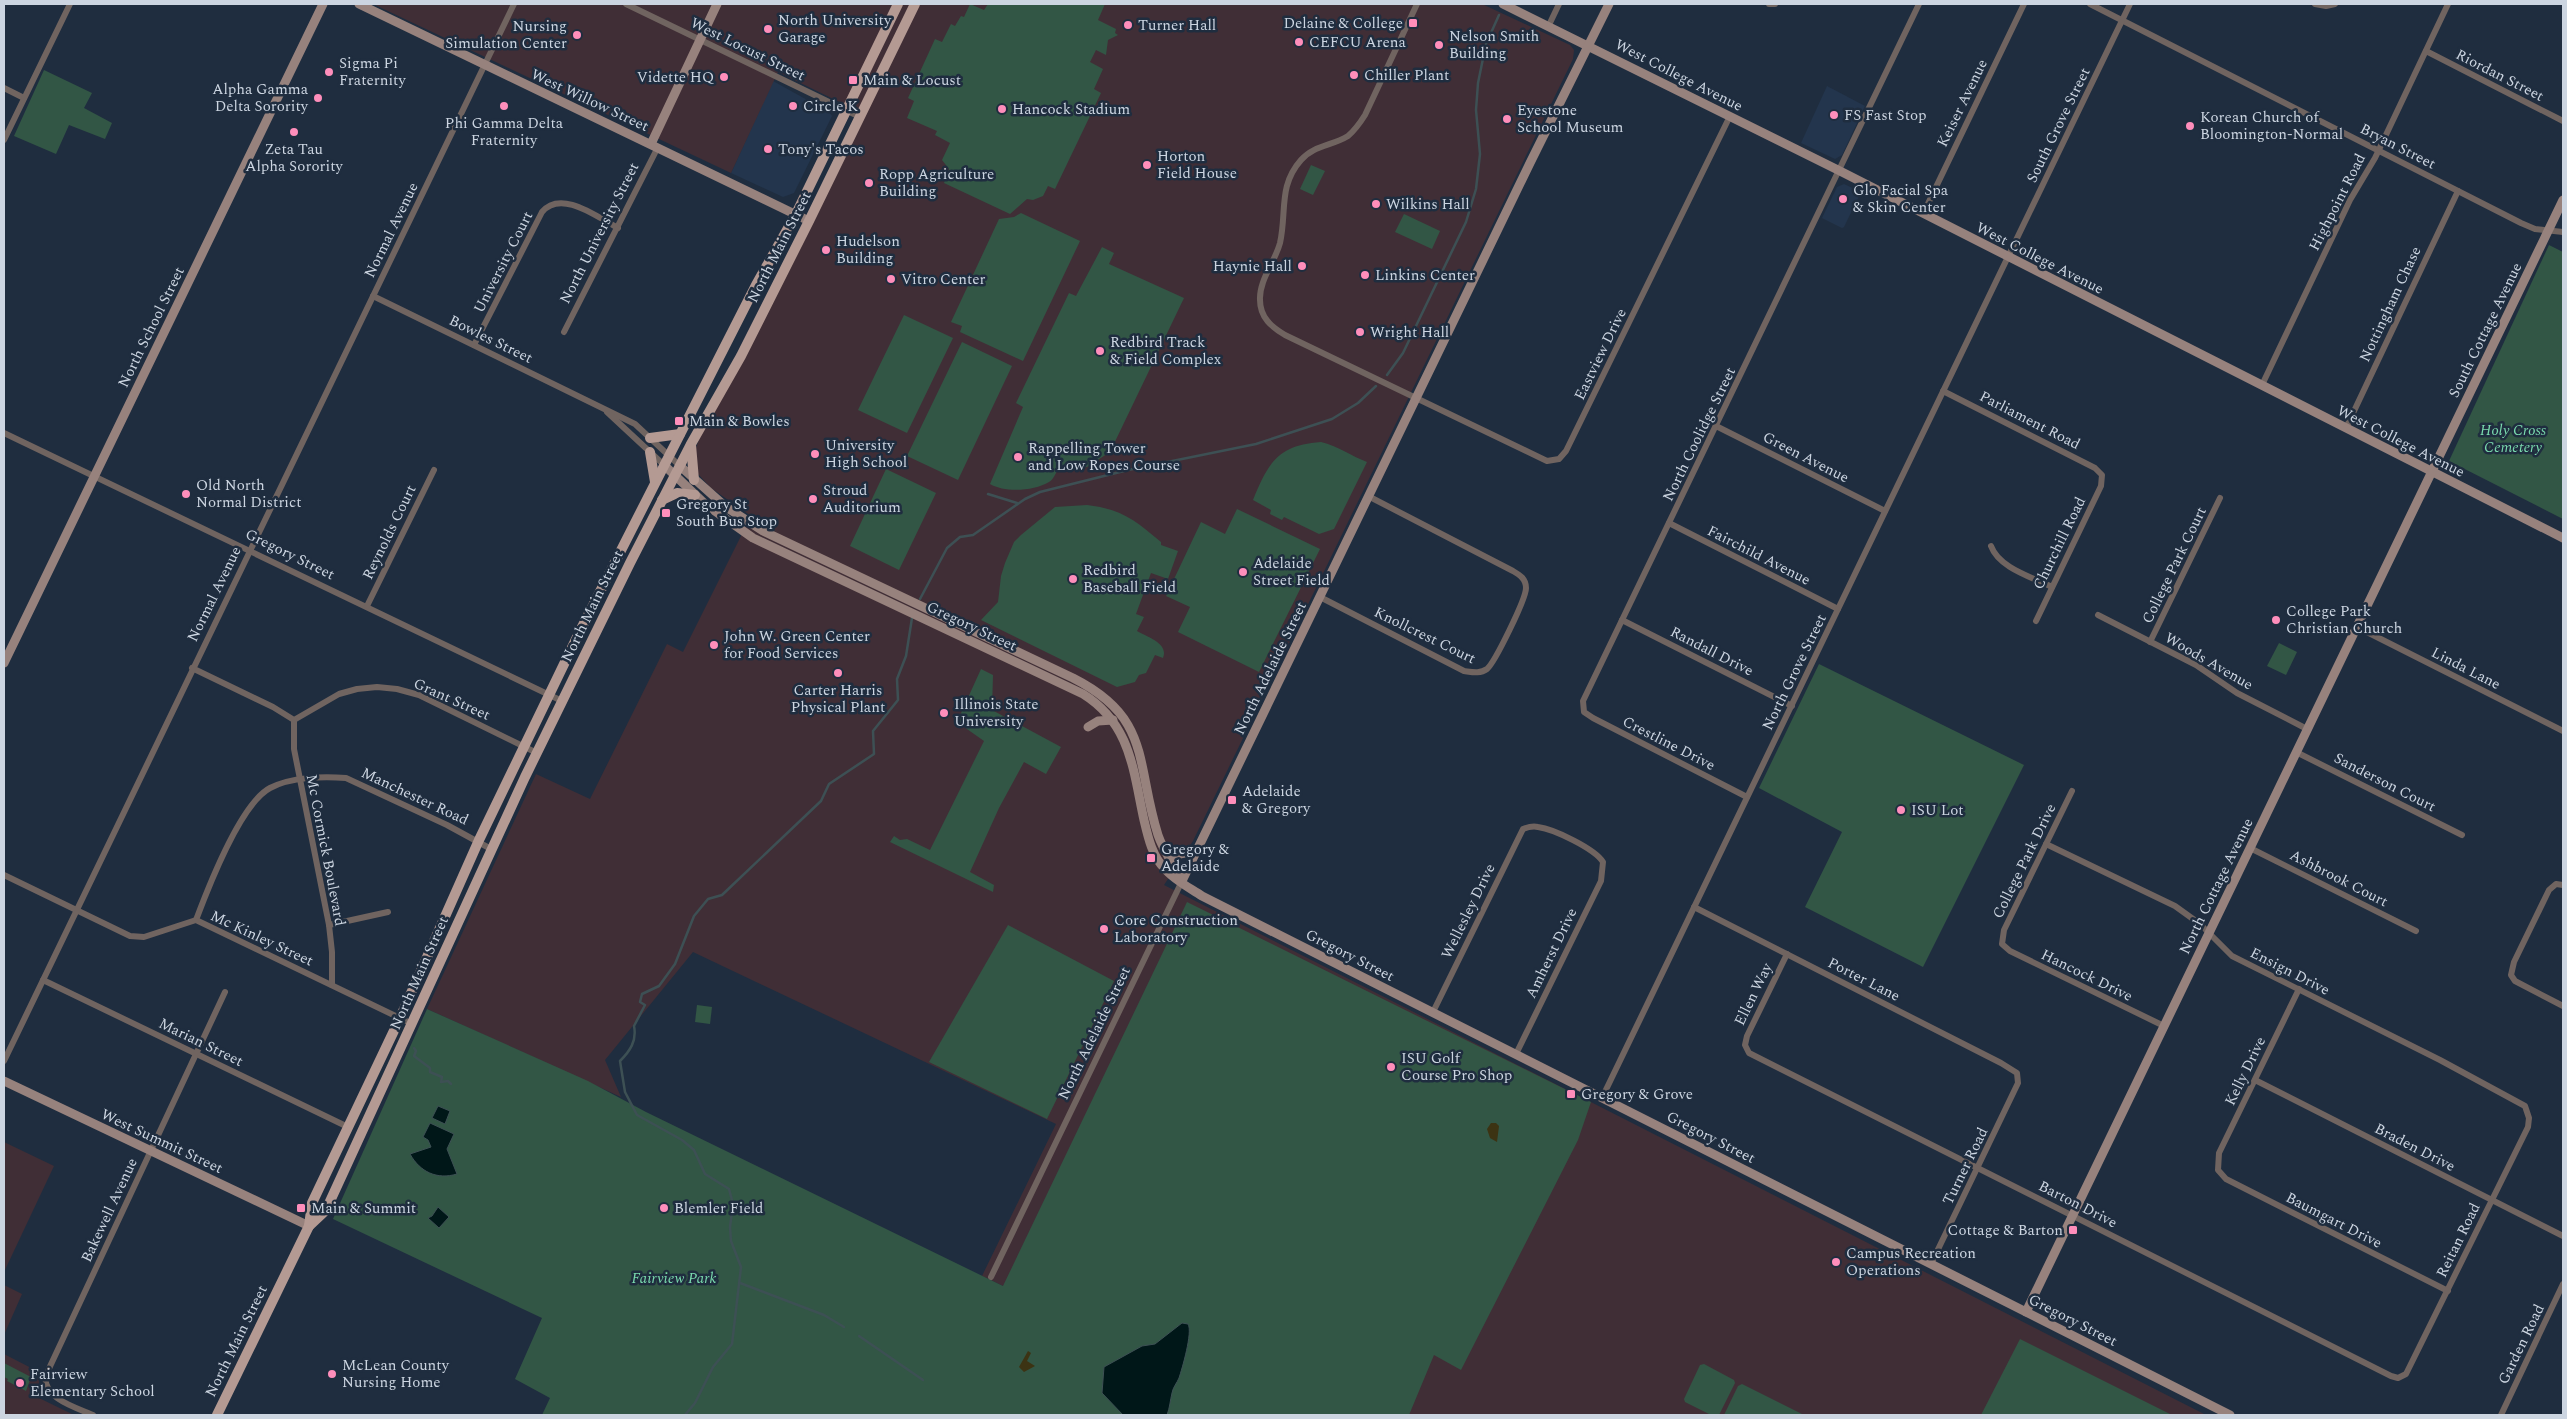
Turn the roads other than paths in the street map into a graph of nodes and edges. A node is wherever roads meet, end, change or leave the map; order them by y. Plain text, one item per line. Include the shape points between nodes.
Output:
1 (70, 4) edge
2 (323, 4) edge
3 (359, 4) edge
4 (514, 4) edge
5 (626, 4) edge
6 (717, 4) edge
7 (898, 4) edge
8 (915, 4) edge
9 (1417, 4) edge
10 (1503, 4) edge
11 (1559, 4) edge
12 (1609, 4) edge
13 (1769, 4) edge
14 (1775, 4) edge
15 (1919, 4) edge
16 (2024, 4) edge
17 (2090, 4) edge
18 (2130, 4) edge
19 (2315, 4) edge
20 (2448, 4) edge
21 (2333, 5) edge
22 (2122, 20) junction
23 (1549, 25) junction
24 (700, 39) junction
25 (1589, 45) junction
26 (2426, 51) junction
27 (485, 65) junction
28 (4, 88) edge
29 (24, 98) junction
30 (846, 111) junction
31 (1730, 116) junction
32 (860, 117) junction
33 (2563, 120) edge
34 (4, 140) edge
35 (655, 145) junction
36 (2378, 150) junction
37 (1840, 171) junction
38 (2458, 190) junction
39 (2563, 200) edge
40 (796, 214) junction
41 (1923, 214) junction
42 (809, 221) junction
43 (618, 228) junction
44 (2548, 231) junction
45 (2563, 232) edge
46 (2010, 258) junction
47 (373, 296) junction
48 (564, 332) dead end
49 (474, 345) junction
50 (2262, 386) junction
51 (1943, 391) junction
52 (1416, 397) junction
53 (599, 405) junction
54 (1716, 426) junction
55 (2346, 428) junction
56 (4, 433) edge
57 (680, 434) junction
58 (650, 438) junction
59 (691, 444) junction
60 (650, 452) junction
61 (669, 455) junction
62 (664, 465) junction
63 (434, 470) dead end
64 (677, 471) junction
65 (2432, 472) junction
66 (2102, 475) joint
67 (95, 476) junction
68 (694, 480) junction
69 (655, 482) junction
70 (695, 495) junction
71 (1368, 496) junction
72 (2220, 498) dead end
73 (662, 500) junction
74 (1885, 511) junction
75 (1669, 523) junction
76 (2563, 538) edge
77 (1991, 546) dead end
78 (250, 550) junction
79 (2052, 587) junction
80 (1320, 597) junction
81 (366, 606) junction
82 (1838, 609) junction
83 (2098, 615) dead end
84 (1622, 620) junction
85 (2036, 621) dead end
86 (2357, 626) junction
87 (2150, 642) junction
88 (4, 663) edge
89 (192, 668) junction
90 (549, 695) junction
91 (562, 701) junction
92 (1792, 706) junction
93 (1583, 708) joint
94 (294, 720) junction
95 (1113, 720) junction
96 (1088, 727) dead end
97 (2307, 730) junction
98 (2563, 731) edge
99 (525, 746) junction
100 (537, 752) junction
101 (2296, 752) junction
102 (300, 781) junction
103 (2072, 791) dead end
104 (1748, 797) junction
105 (1530, 827) joint
106 (2462, 834) dead end
107 (479, 840) junction
108 (2046, 844) junction
109 (1164, 848) junction
110 (2250, 848) junction
111 (491, 849) junction
112 (1196, 851) junction
113 (4, 874) edge
114 (1182, 882) junction
115 (2560, 885) edge
116 (1694, 907) junction
117 (75, 909) junction
118 (388, 912) dead end
119 (196, 920) junction
120 (328, 925) junction
121 (2416, 931) dead end
122 (2209, 934) junction
123 (2002, 944) joint
124 (1787, 954) junction
125 (43, 980) junction
126 (332, 985) junction
127 (2299, 989) junction
128 (225, 992) dead end
129 (2563, 1006) edge
130 (1433, 1012) junction
131 (403, 1020) junction
132 (2164, 1026) junction
133 (1746, 1046) joint
134 (196, 1053) junction
135 (1516, 1054) junction
136 (4, 1061) edge
137 (2019, 1077) joint
138 (2255, 1080) junction
139 (4, 1081) edge
140 (1602, 1098) junction
141 (2528, 1111) joint
142 (348, 1127) junction
143 (151, 1151) junction
144 (2217, 1164) joint
145 (1978, 1168) junction
146 (2492, 1200) junction
147 (2073, 1215) junction
148 (309, 1226) junction
149 (2563, 1236) edge
150 (1931, 1264) junction
151 (991, 1277) dead end
152 (2563, 1284) edge
153 (2448, 1291) junction
154 (2026, 1312) junction
155 (2402, 1377) joint
156 (89, 1414) edge
157 (217, 1415) edge
158 (2230, 1415) edge
159 (2501, 1415) edge

1 - 29 street
2 - 67 main road, North School Street
3 - 27 main road, West Willow Street
4 - 27 street, Normal Avenue
5 - 24 street, West Locust Street
6 - 24 main road, North University Street
7 - 30 main road, North Main Street
8 - 32 main road, North Main Street
9 - 52 street, Eastview Drive via 1357,128 1338,140 1313,149 1290,176 1284,189 1280,243 1262,286 1260,301 1264,316 1276,330
10 - 23 main road, West College Avenue
11 - 23 street
12 - 25 main road, North Adelaide Street
13 - 14 street
15 - 37 street, North Coolidge Street
16 - 41 street, Keiser Avenue
17 - 22 street, Bryan Street
18 - 22 street, South Grove Street
19 - 21 street
20 - 26 street, Highpoint Road
22 - 36 street, Bryan Street
22 - 46 street, South Grove Street
23 - 25 main road, West College Avenue
24 - 30 street, West Locust Street
24 - 35 main road, North University Street
25 - 31 main road, West College Avenue
25 - 52 main road, North Adelaide Street
26 - 33 street, Riordan Street
26 - 36 street, Highpoint Road
27 - 35 main road, West Willow Street
27 - 47 street, Normal Avenue
28 - 29 street
29 - 34 street
30 - 32 street, West Locust Street
30 - 40 main road, North Main Street
31 - 37 main road, West College Avenue
31 - 52 street, Eastview Drive via 1560,458 1547,462
32 - 42 main road, North Main Street
35 - 40 main road, West Willow Street
35 - 43 street, North University Street
36 - 38 street, Bryan Street
36 - 50 street, Highpoint Road via 2350,200
37 - 41 main road, West College Avenue
37 - 54 street, North Coolidge Street
38 - 44 street, Bryan Street via 2521,223
38 - 55 street, Nottingham Chase
39 - 44 main road, South Cottage Avenue
40 - 42 main road, West Willow Street
40 - 57 main road, North Main Street
41 - 46 main road, West College Avenue
42 - 59 main road, North Main Street via 737,363
43 - 48 street, North University Street
43 - 49 street, University Court via 562,202 548,205
44 - 45 street, Bryan Street
44 - 65 main road, South Cottage Avenue
46 - 50 main road, West College Avenue
46 - 51 street, North Grove Street
47 - 49 street, Bowles Street
47 - 78 street, Normal Avenue
49 - 53 street, Bowles Street
50 - 55 main road, West College Avenue
51 - 66 street, Parliament Road via 2095,468
51 - 74 street, North Grove Street
52 - 71 main road, North Adelaide Street
53 - 58 street, Bowles Street via 635,424
53 - 60 street, Bowles Street
54 - 74 street, Green Avenue
54 - 75 street, North Coolidge Street
55 - 65 main road, West College Avenue
56 - 67 street, Gregory Street
57 - 58 main road
57 - 61 main road, North Main Street
58 - 61 street, Bowles Street
59 - 64 main road, North Main Street
59 - 68 main road
60 - 62 street, Bowles Street
60 - 69 main road
61 - 62 main road, North Main Street
61 - 64 street, Bowles Street
62 - 64 main road, Gregory Street
62 - 69 main road, North Main Street
63 - 81 street, Reynolds Court
64 - 68 main road, Gregory Street
64 - 70 main road, Gregory Street
64 - 73 main road, North Main Street
65 - 76 main road, West College Avenue
65 - 86 main road, North Cottage Avenue
66 - 79 street, Churchill Road via 2100,486
67 - 78 street, Gregory Street
67 - 88 main road, North School Street
68 - 109 main road, Gregory Street via 726,507 769,534 1072,678 1108,700 1124,717 1136,741 1158,836
69 - 90 main road, North Main Street
70 - 73 main road via 677,493
70 - 95 main road, Gregory Street via 753,538 1083,694
71 - 80 main road, North Adelaide Street
71 - 80 street, Knollcrest Court via 1513,570 1522,577 1526,587 1523,600 1495,657 1487,669 1476,673 1464,671
72 - 87 street, College Park Court
73 - 91 main road, North Main Street
74 - 82 street, North Grove Street
75 - 82 street, Fairchild Avenue
75 - 84 street, North Coolidge Street
77 - 79 street via 2003,562
78 - 81 street, Gregory Street
78 - 89 street, Normal Avenue
79 - 85 street, Churchill Road
80 - 112 main road, North Adelaide Street
81 - 90 street, Gregory Street
82 - 92 street, North Grove Street
83 - 87 street, Woods Avenue
84 - 92 street, Randall Drive
84 - 93 street, North Coolidge Street via 1583,701
86 - 97 main road, North Cottage Avenue
86 - 98 street, Linda Lane
87 - 97 street, Woods Avenue
89 - 94 street
89 - 117 street, Normal Avenue
90 - 91 street, Gregory Street
90 - 99 main road, North Main Street
91 - 100 main road, North Main Street
92 - 104 street, North Grove Street
93 - 104 street, Crestline Drive via 1593,718
94 - 99 street, Grant Street via 339,694 357,689 397,688 419,695
94 - 102 street, Mc Cormick Boulevard via 294,749
95 - 96 main road via 1098,721
95 - 114 main road, Gregory Street via 1126,741 1153,852 1165,870
97 - 101 main road, North Cottage Avenue
99 - 100 street, Grant Street
99 - 107 main road, North Main Street
100 - 111 main road, North Main Street
101 - 106 street, Sanderson Court
101 - 110 main road, North Cottage Avenue
102 - 107 street, Manchester Road via 329,777 352,780
102 - 119 street, Manchester Road via 270,788 252,804 235,830
102 - 120 street, Mc Cormick Boulevard
103 - 108 street, College Park Drive
104 - 116 street, North Grove Street
105 - 130 street, Wellesley Drive via 1519,834
105 - 135 street, Amherst Drive via 1545,828 1596,852 1603,862 1600,881
107 - 111 street, Manchester Road
107 - 131 main road, North Main Street
108 - 122 street, Ensign Drive via 2175,906
108 - 123 street, College Park Drive via 2004,930
109 - 112 main road via 1174,855
109 - 114 main road, Gregory Street
110 - 121 street, Ashbrook Court
110 - 122 main road, North Cottage Avenue
111 - 148 main road, North Main Street via 326,1210
112 - 114 main road, North Adelaide Street
113 - 117 street, Mc Kinley Street
114 - 130 main road, Gregory Street via 1202,896
114 - 151 street, North Adelaide Street
115 - 129 street via 2549,890 2514,962 2511,975 2515,981
116 - 124 street, Porter Lane
116 - 140 street, North Grove Street
117 - 119 street, Mc Kinley Street via 130,936 144,937
117 - 125 street, Normal Avenue
118 - 120 street
119 - 126 street, Mc Kinley Street
120 - 126 street, Mc Cormick Boulevard
122 - 127 street, Ensign Drive via 2232,956
122 - 132 main road, North Cottage Avenue
123 - 132 street, Hancock Drive via 2010,951
124 - 133 street, Ellen Way via 1747,1036
124 - 137 street, Porter Lane via 2001,1063
125 - 134 street, Marian Street
125 - 136 street, Normal Avenue
126 - 131 street, Mc Kinley Street
127 - 138 street, Kelly Drive
127 - 141 street, Ensign Drive via 2522,1102
128 - 134 street, Bakewell Avenue
130 - 135 main road, Gregory Street
131 - 142 main road, North Main Street
132 - 147 main road, North Cottage Avenue
133 - 145 street, Barton Drive via 1754,1056
134 - 142 street, Marian Street
134 - 143 street, Bakewell Avenue
135 - 140 main road, Gregory Street
137 - 145 street, Turner Road
138 - 144 street, Kelly Drive
138 - 146 street, Braden Drive
139 - 143 main road, West Summit Street
140 - 150 main road, Gregory Street
141 - 146 street, Reitan Road via 2528,1127
142 - 148 main road, North Main Street via 312,1203
143 - 148 main road, West Summit Street
143 - 156 street, Bakewell Avenue via 46,1375 46,1387 53,1395
144 - 153 street, Baumgart Drive via 2226,1179
145 - 147 street, Barton Drive
145 - 150 street, Turner Road
146 - 149 street, Braden Drive
146 - 153 street, Reitan Road
147 - 154 main road, North Cottage Avenue
147 - 155 street, Barton Drive via 2390,1376
148 - 157 main road, North Main Street
150 - 154 main road, Gregory Street
152 - 159 street, Garden Road
153 - 155 street, Reitan Road via 2414,1361
154 - 158 main road, Gregory Street

